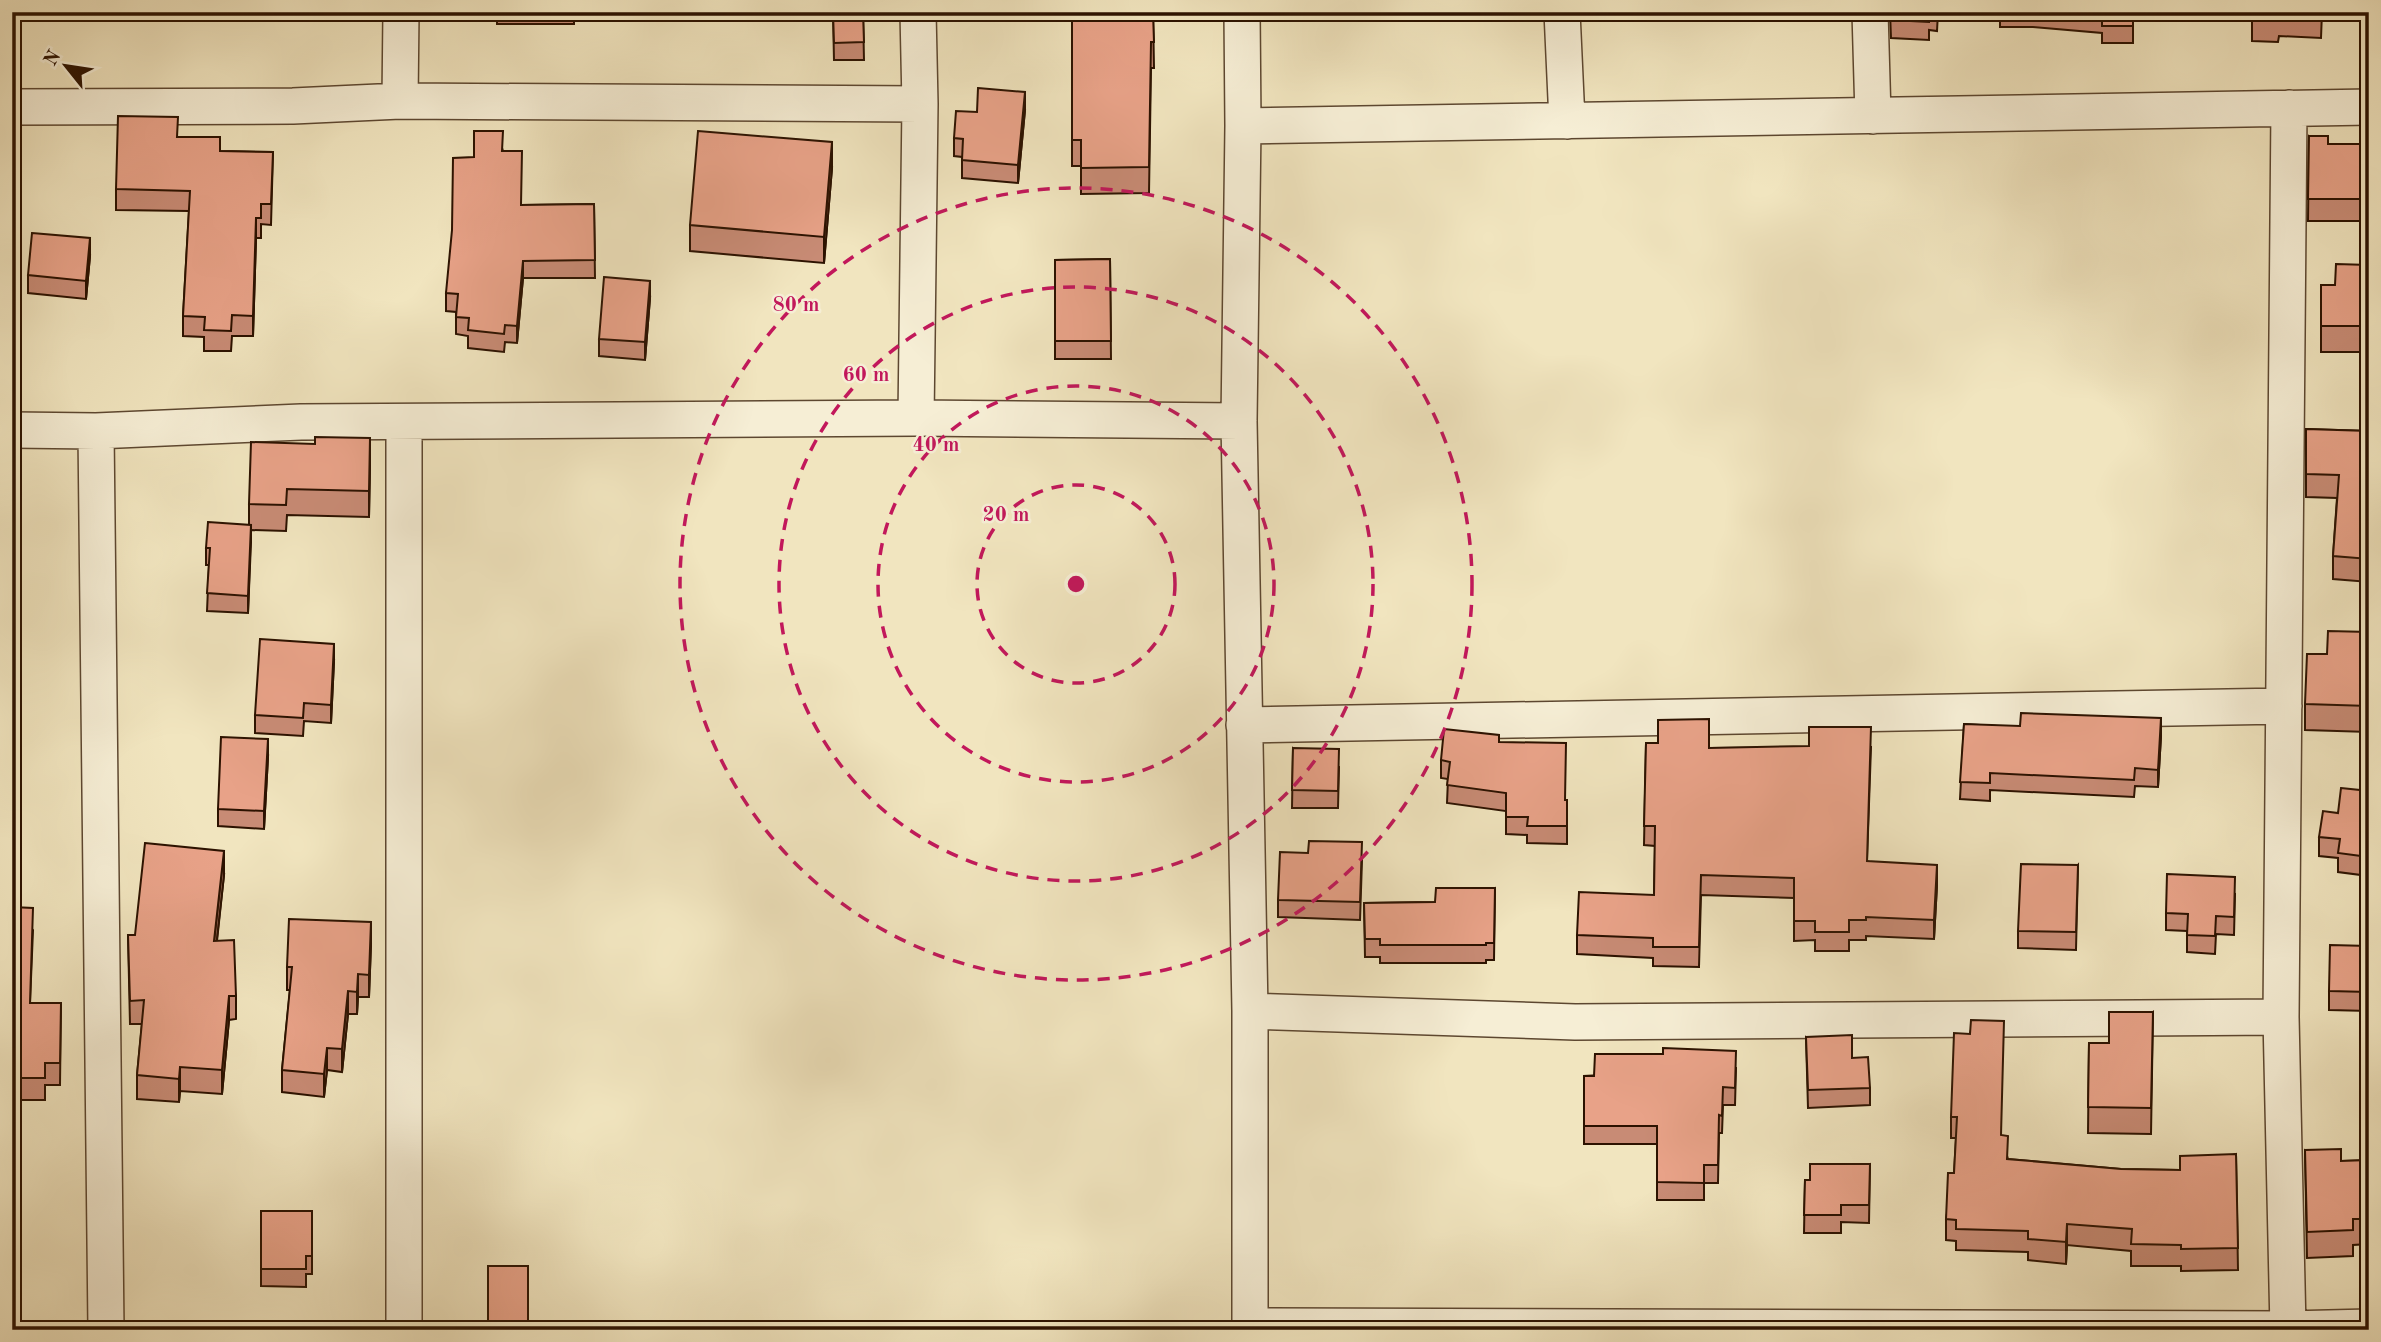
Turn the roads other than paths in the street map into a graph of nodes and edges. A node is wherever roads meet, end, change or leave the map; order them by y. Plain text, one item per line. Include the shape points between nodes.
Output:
1 (401, 12) edge
2 (918, 12) edge
3 (1242, 12) edge
4 (1562, 12) edge
5 (1870, 12) edge
6 (400, 101) junction
7 (920, 104) junction
8 (12, 107) edge
9 (2369, 107) edge
10 (2289, 108) junction
11 (1873, 116) junction
12 (1567, 121) junction
13 (1243, 126) junction
14 (916, 418) junction
15 (1238, 421) junction
16 (404, 422) junction
17 (12, 430) edge
18 (96, 431) junction
19 (2284, 706) junction
20 (1244, 725) junction
21 (1250, 1011) junction
22 (2281, 1017) junction
23 (2369, 1327) edge
24 (1250, 1328) edge
25 (2288, 1329) edge
26 (106, 1330) edge
27 (404, 1330) edge

1 - 6 street
2 - 7 street
3 - 13 street
4 - 12 street
5 - 11 street
6 - 7 street
6 - 8 street
7 - 14 street
9 - 10 street
10 - 11 street
10 - 19 street
11 - 12 street
12 - 13 street
13 - 15 street
14 - 15 street
14 - 16 street
15 - 20 street
16 - 18 street
16 - 27 street
17 - 18 street
18 - 26 street
19 - 20 street
19 - 22 street
20 - 21 street
21 - 22 street via 1575,1022
21 - 24 street
22 - 25 street
23 - 25 street
24 - 25 street

